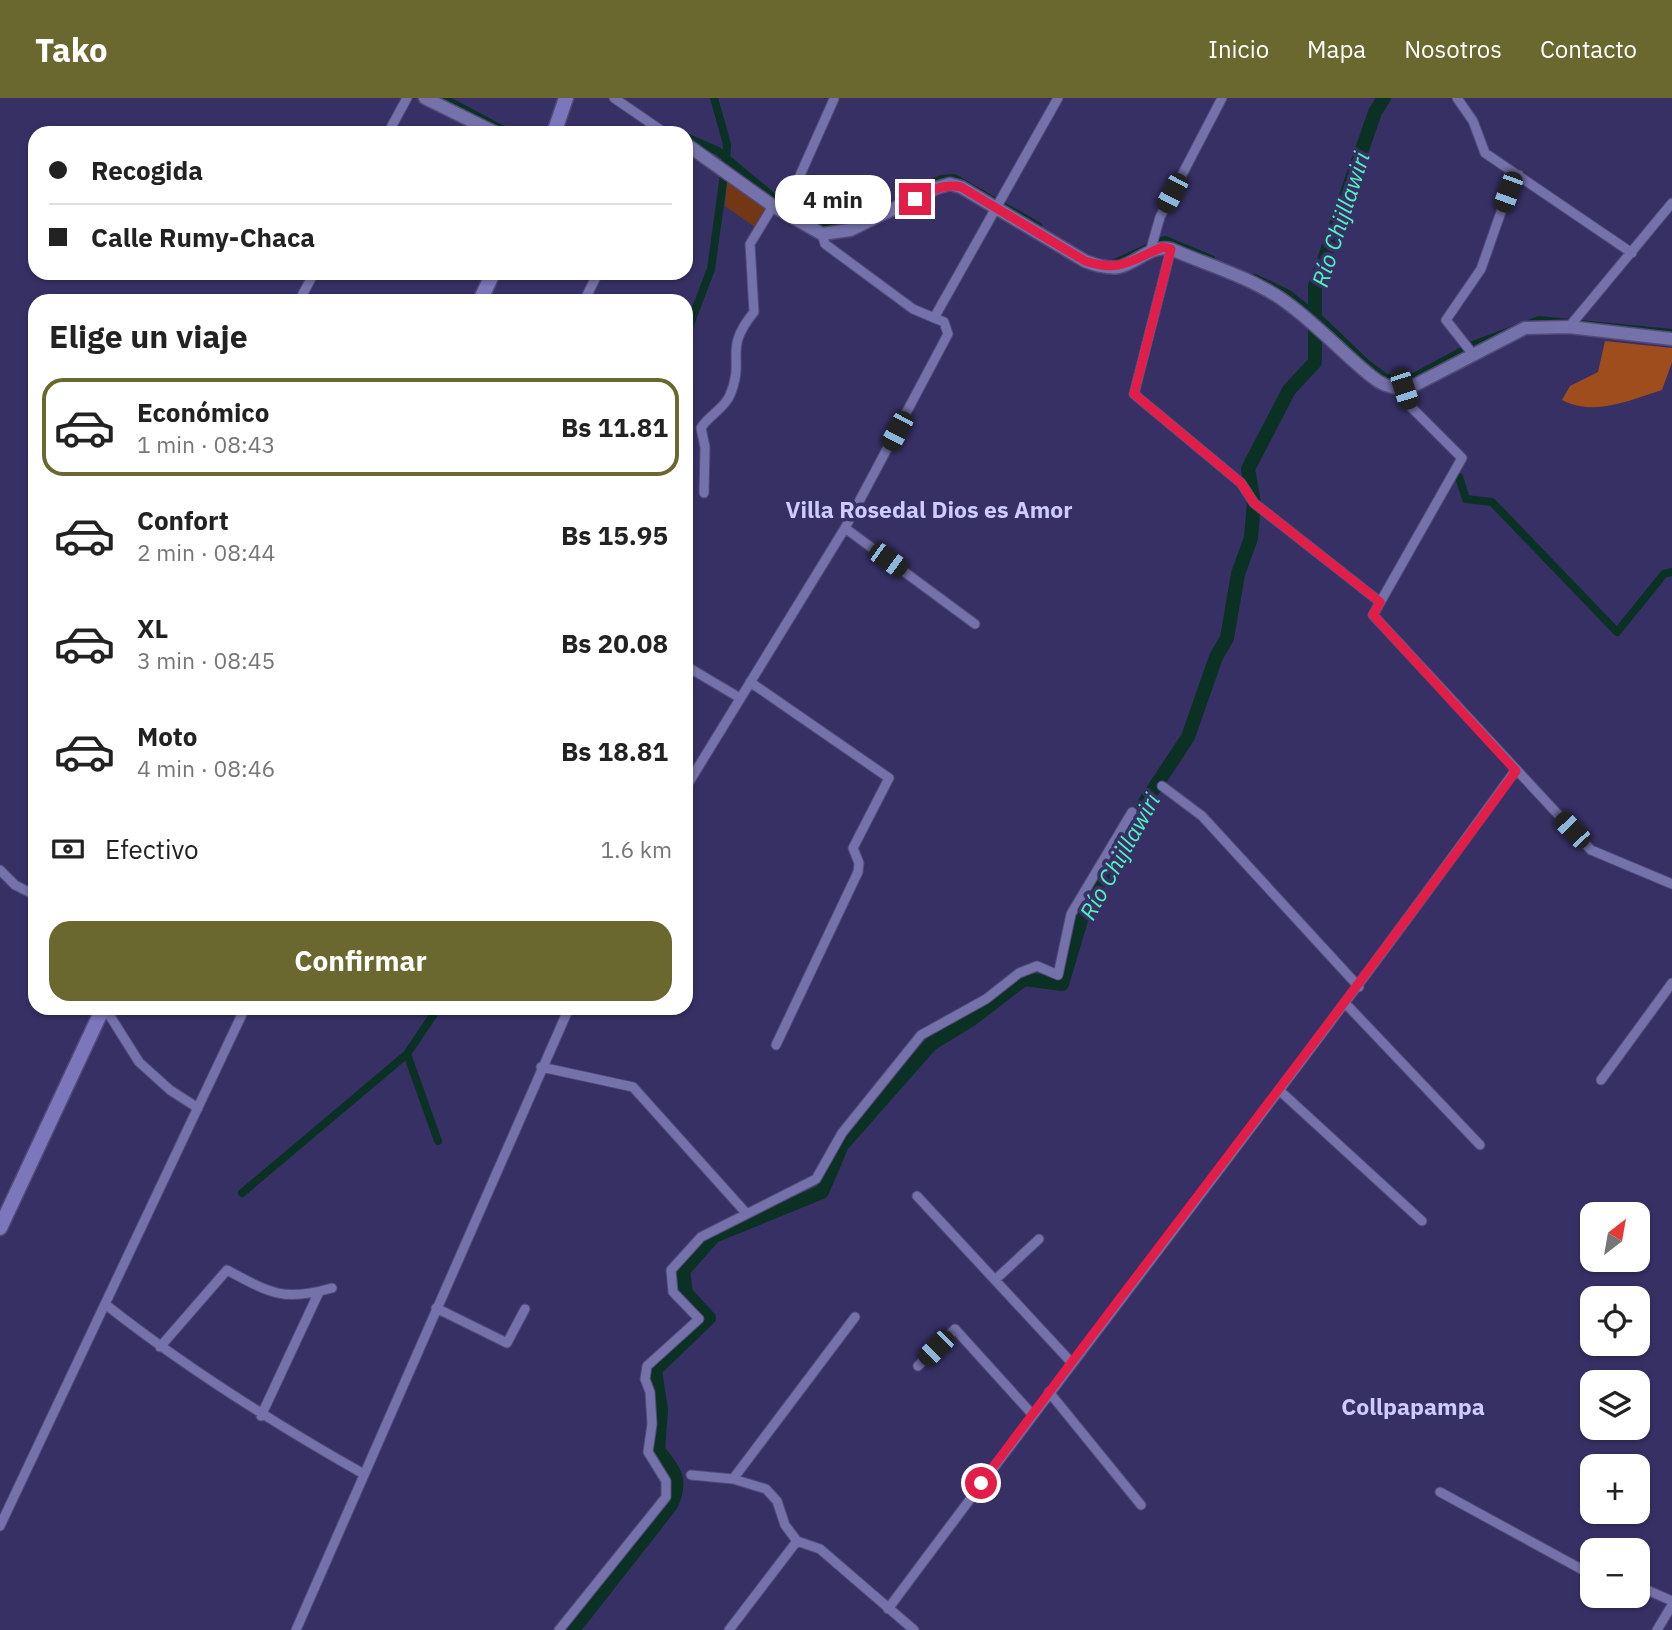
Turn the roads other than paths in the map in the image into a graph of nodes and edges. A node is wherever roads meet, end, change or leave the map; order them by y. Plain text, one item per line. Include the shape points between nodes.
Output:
1 (407, 98) edge
2 (425, 98) edge
3 (566, 98) edge
4 (614, 98) edge
5 (1058, 98) edge
6 (1222, 98) edge
7 (1457, 98) edge
8 (834, 100) edge
9 (392, 126) edge
10 (482, 126) edge
11 (556, 126) edge
12 (655, 126) edge
13 (693, 149) edge
14 (1519, 175) junction
15 (998, 202) junction
16 (1672, 203) edge
17 (777, 208) junction
18 (822, 234) junction
19 (1150, 247) junction
20 (1171, 249) junction
21 (1632, 253) junction
22 (934, 318) junction
23 (1574, 323) junction
24 (1672, 339) edge
25 (1470, 349) junction
26 (1404, 389) junction
27 (704, 493) dead end
28 (845, 528) junction
29 (1380, 602) junction
30 (975, 624) dead end
31 (693, 670) edge
32 (750, 682) junction
33 (740, 698) junction
34 (1516, 771) junction
35 (693, 775) edge
36 (1162, 786) dead end
37 (1132, 812) dead end
38 (0, 870) edge
39 (1672, 884) edge
40 (28, 892) edge
41 (1672, 983) edge
42 (1359, 987) junction
43 (1346, 1004) junction
44 (101, 1015) edge
45 (109, 1015) edge
46 (242, 1015) edge
47 (566, 1015) edge
48 (776, 1045) dead end
49 (541, 1067) junction
50 (1601, 1080) dead end
51 (1279, 1090) junction
52 (198, 1108) junction
53 (1480, 1145) dead end
54 (917, 1196) dead end
55 (747, 1214) junction
56 (1422, 1221) dead end
57 (0, 1228) edge
58 (1039, 1239) dead end
59 (995, 1280) junction
60 (332, 1288) dead end
61 (320, 1292) junction
62 (104, 1304) junction
63 (436, 1308) junction
64 (525, 1309) dead end
65 (855, 1317) dead end
66 (160, 1347) junction
67 (1071, 1362) junction
68 (918, 1366) dead end
69 (1049, 1392) junction
70 (1032, 1414) junction
71 (261, 1416) junction
72 (362, 1473) junction
73 (691, 1475) dead end
74 (733, 1479) junction
75 (1440, 1492) dead end
76 (1141, 1505) dead end
77 (0, 1526) edge
78 (797, 1541) junction
79 (1580, 1568) edge
80 (1650, 1592) edge
81 (1672, 1603) edge
82 (888, 1609) junction
83 (296, 1630) edge
84 (559, 1630) edge
85 (729, 1630) edge
86 (915, 1630) edge
87 (1657, 1630) edge

1 - 9 street
2 - 10 street
3 - 11 main road
4 - 12 street
5 - 15 street
6 - 19 street
7 - 14 street via 1473,121 1485,153
8 - 17 street via 789,201
13 - 17 street
14 - 21 street
14 - 25 street via 1508,192 1481,269 1446,320
15 - 18 street via 950,184 850,230
15 - 19 street via 1085,261 1102,267 1117,267
15 - 22 street
16 - 21 street
17 - 18 street
17 - 27 street via 750,244 754,312 738,331 733,353 738,371 729,399 701,428
18 - 22 street via 825,244 913,309
19 - 20 street
20 - 26 street via 1262,286 1373,378
20 - 29 street via 1134,394 1241,483 1254,503
21 - 23 street
22 - 28 street via 944,322 948,334
23 - 24 street
23 - 25 street via 1525,328
25 - 26 street
26 - 29 street via 1409,405 1462,458
28 - 30 street
28 - 32 street
29 - 34 street via 1373,615
31 - 33 street
32 - 33 street
32 - 48 street via 890,778 853,848 858,872
33 - 35 street
34 - 39 street via 1591,850
34 - 42 street
36 - 42 street via 1202,817
37 - 55 street via 1071,914 1058,975 1037,966 1019,973 986,999 921,1035 842,1133 816,1179
38 - 40 street
41 - 50 street
42 - 43 street
43 - 51 street
43 - 53 street
44 - 57 main road
45 - 52 street via 139,1062
46 - 52 street
47 - 49 street
49 - 55 street via 633,1087
49 - 63 street
51 - 56 street
51 - 67 street
52 - 62 street
54 - 59 street
55 - 84 street via 701,1237 671,1270 673,1292 699,1319 647,1366 652,1424 648,1452 666,1482 666,1497
58 - 59 street
59 - 67 street
60 - 61 street
61 - 66 street via 271,1293 227,1270
61 - 71 street
62 - 66 street
62 - 77 street
63 - 64 street via 507,1343
63 - 72 street
65 - 74 street
66 - 71 street
67 - 69 street
68 - 70 street via 955,1329
69 - 70 street
69 - 76 street
70 - 82 street
71 - 72 street
72 - 83 street
73 - 74 street
74 - 78 street via 766,1489
75 - 79 street
78 - 82 street via 820,1549
78 - 85 street
80 - 81 street
81 - 87 street
82 - 86 street

